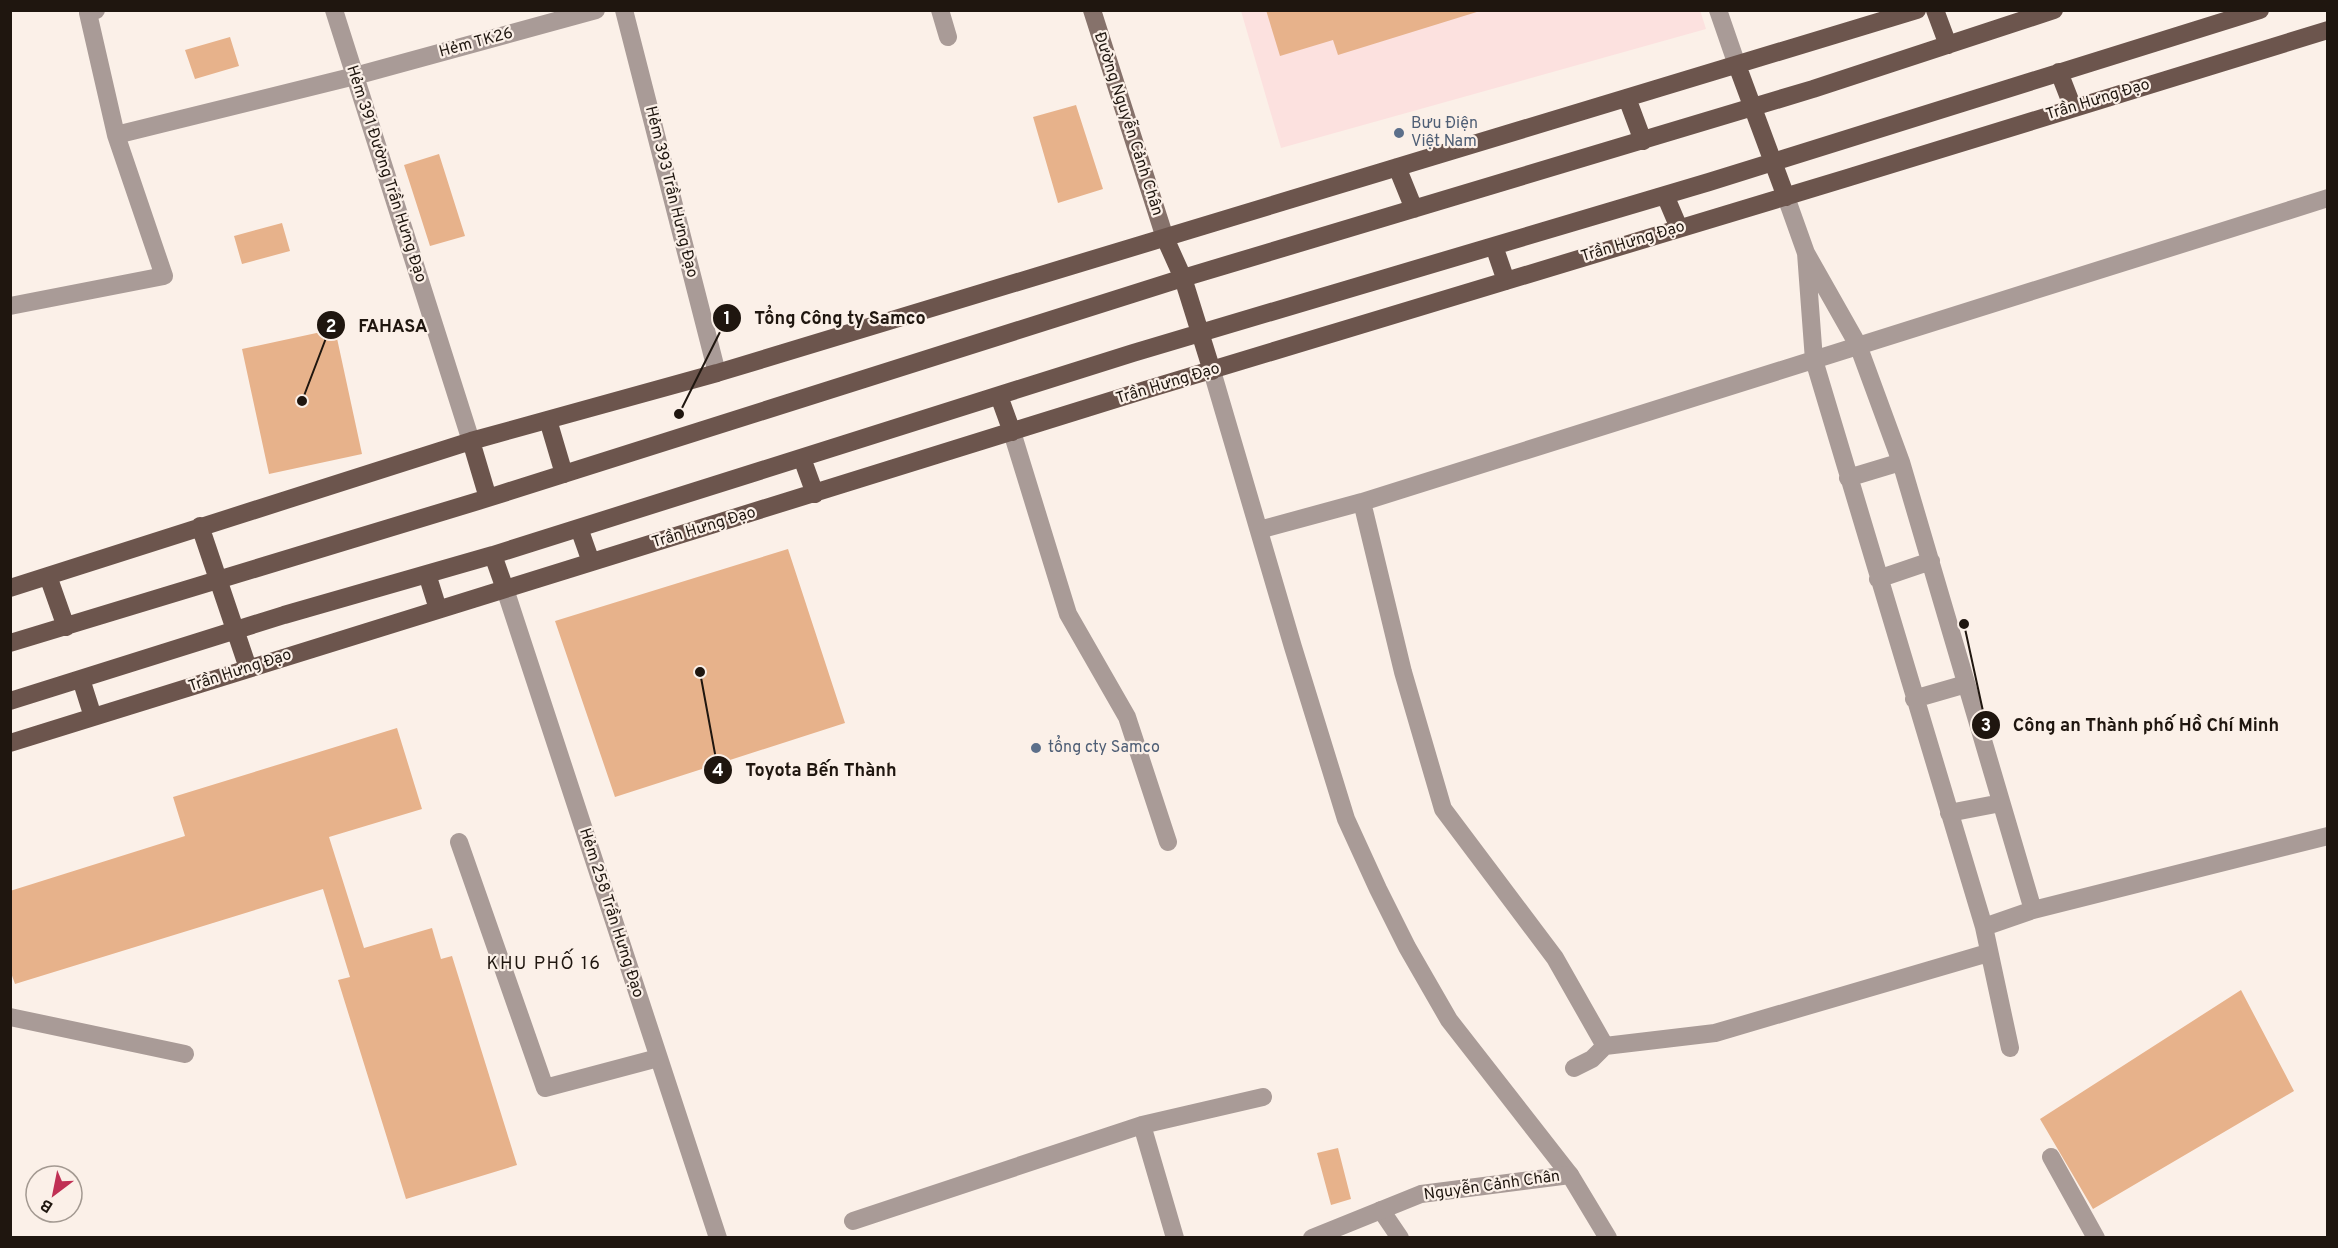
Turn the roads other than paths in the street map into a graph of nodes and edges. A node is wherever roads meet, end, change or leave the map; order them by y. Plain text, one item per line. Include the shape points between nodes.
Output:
1 (96, 10) edge
2 (334, 10) edge
3 (596, 10) edge
4 (624, 10) edge
5 (940, 10) edge
6 (1092, 10) edge
7 (1718, 10) edge
8 (1917, 10) edge
9 (1935, 10) edge
10 (2054, 10) edge
11 (2260, 10) edge
12 (2328, 30) edge
13 (948, 37) dead end
14 (1948, 45) junction
15 (1737, 65) junction
16 (2059, 72) junction
17 (355, 76) junction
18 (1627, 98) junction
19 (1753, 107) junction
20 (2073, 108) junction
21 (116, 135) junction
22 (1642, 141) junction
23 (1773, 162) junction
24 (1398, 166) junction
25 (1665, 195) junction
26 (1786, 196) junction
27 (2328, 198) edge
28 (1414, 209) junction
29 (1679, 228) junction
30 (1166, 238) junction
31 (1494, 246) junction
32 (1806, 253) junction
33 (1182, 278) junction
34 (1506, 281) junction
35 (10, 306) edge
36 (1201, 333) junction
37 (1858, 345) junction
38 (1814, 360) junction
39 (1212, 371) junction
40 (717, 373) junction
41 (999, 396) junction
42 (548, 420) junction
43 (1012, 432) junction
44 (471, 441) junction
45 (802, 458) junction
46 (1901, 462) junction
47 (564, 474) junction
48 (1848, 478) junction
49 (815, 494) junction
50 (488, 498) junction
51 (1362, 502) junction
52 (201, 526) junction
53 (579, 528) junction
54 (1259, 530) junction
55 (493, 555) junction
56 (1931, 561) junction
57 (591, 562) junction
58 (427, 574) junction
59 (48, 576) junction
60 (1878, 579) junction
61 (219, 580) junction
62 (10, 588) edge
63 (505, 589) junction
64 (438, 609) junction
65 (66, 627) junction
66 (235, 630) junction
67 (10, 643) edge
68 (248, 668) junction
69 (81, 679) junction
70 (1966, 684) junction
71 (1914, 699) junction
72 (10, 701) edge
73 (93, 717) junction
74 (10, 743) edge
75 (2001, 803) junction
76 (1949, 813) junction
77 (2328, 836) edge
78 (459, 842) dead end
79 (1168, 842) dead end
80 (2033, 910) junction
81 (1984, 927) junction
82 (1988, 953) junction
83 (10, 1017) edge
84 (1605, 1046) junction
85 (2010, 1048) dead end
86 (185, 1054) dead end
87 (658, 1059) junction
88 (1574, 1068) dead end
89 (1263, 1097) dead end
90 (1142, 1125) junction
91 (2051, 1157) dead end
92 (1570, 1175) junction
93 (1381, 1209) junction
94 (853, 1221) dead end
95 (718, 1238) edge
96 (1175, 1238) edge
97 (1312, 1238) edge
98 (1400, 1238) edge
99 (1608, 1238) edge
100 (2096, 1238) edge

1 - 21 street via 88,13
2 - 17 street, Hẻm 391 Đường Trần Hưng Ðạo
3 - 17 street, Hẻm TK26
4 - 40 street, Hẻm 393 Trần Hưng Ðạo
5 - 13 street
6 - 30 street, Đường Nguyễn Cảnh Chân
7 - 15 street
8 - 15 main road
9 - 14 main road
10 - 14 main road
11 - 16 main road
12 - 20 main road, Trần Hưng Đạo
14 - 19 main road
15 - 18 main road
15 - 19 main road
16 - 20 main road
16 - 23 main road
17 - 21 street, Hẻm TK26
17 - 44 street, Hẻm 391 Đường Trần Hưng Ðạo
18 - 22 main road
18 - 24 main road
19 - 22 main road
19 - 23 main road
20 - 26 main road, Trần Hưng Đạo
21 - 35 street via 164,276
22 - 28 main road
23 - 25 main road
23 - 26 main road
24 - 28 main road
24 - 30 main road
25 - 29 main road
25 - 31 main road
26 - 29 main road, Trần Hưng Đạo
26 - 32 street
27 - 37 street
28 - 33 main road
29 - 34 main road, Trần Hưng Đạo
30 - 33 main road
30 - 40 main road
31 - 34 main road
31 - 36 main road
32 - 37 street
32 - 38 street
33 - 36 main road
33 - 47 main road
34 - 39 main road, Trần Hưng Đạo
36 - 39 main road
36 - 41 main road
37 - 38 street
37 - 46 street
38 - 48 street
38 - 51 street
39 - 43 main road, Trần Hưng Đạo
39 - 54 street
40 - 42 main road
41 - 43 main road
41 - 45 main road
42 - 44 main road
42 - 47 main road
43 - 49 main road, Trần Hưng Đạo
43 - 79 street via 1068,614 1127,717
44 - 50 main road
44 - 52 main road
45 - 49 main road
45 - 53 main road
46 - 48 street
46 - 56 street
47 - 50 main road
48 - 60 street
49 - 57 main road, Trần Hưng Đạo
50 - 61 main road
51 - 54 street
51 - 84 street via 1403,672 1443,809 1555,958
52 - 59 main road
52 - 61 main road
53 - 55 main road
53 - 57 main road
54 - 92 street via 1346,819 1378,889 1449,1020
55 - 58 main road
55 - 63 main road
56 - 60 street
56 - 70 street
57 - 63 main road, Trần Hưng Đạo
58 - 64 main road
58 - 66 main road
59 - 62 main road
59 - 65 main road
60 - 71 street
61 - 65 main road
61 - 66 main road
63 - 64 main road, Trần Hưng Đạo
63 - 87 street, Hẻm 258 Trần Hưng Đạo
64 - 68 main road, Trần Hưng Đạo
65 - 67 main road
66 - 68 main road
66 - 69 main road
68 - 73 main road, Trần Hưng Đạo
69 - 72 main road
69 - 73 main road
70 - 71 street
70 - 75 street
71 - 76 street
73 - 74 main road, Trần Hưng Đạo
75 - 76 street
75 - 80 street
76 - 81 street
77 - 80 street
78 - 87 street via 545,1089
80 - 81 street
81 - 82 street
82 - 84 street via 1715,1033
82 - 85 street
83 - 86 street
84 - 88 street via 1592,1059
87 - 95 street, Hẻm 258 Trần Hưng Đạo
89 - 90 street
90 - 94 street
90 - 96 street
91 - 100 street
92 - 93 street, Nguyễn Cảnh Chân via 1421,1194
92 - 99 street, Nguyễn Cảnh Chân
93 - 97 street, Nguyễn Cảnh Chân
93 - 98 street

